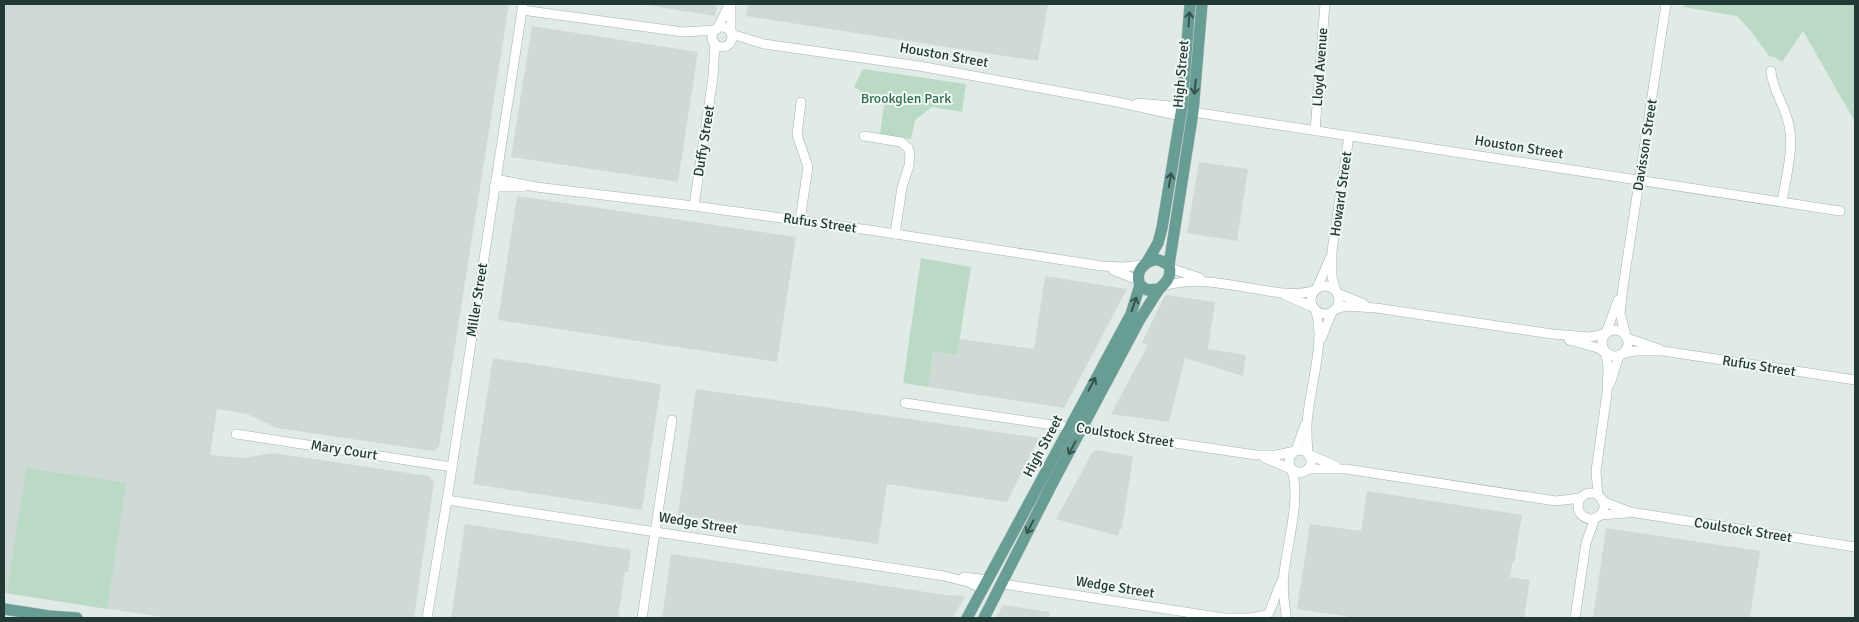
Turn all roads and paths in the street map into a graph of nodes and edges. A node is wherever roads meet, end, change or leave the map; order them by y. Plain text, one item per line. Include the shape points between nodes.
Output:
1 (730, 4) edge
2 (1190, 4) edge
3 (1202, 4) edge
4 (1325, 4) edge
5 (1666, 4) edge
6 (523, 7) edge
7 (717, 30) junction
8 (682, 32) junction
9 (731, 33) junction
10 (764, 44) junction
11 (720, 45) junction
12 (1771, 71) dead end
13 (801, 102) dead end
14 (1185, 112) junction
15 (1315, 131) junction
16 (864, 136) dead end
17 (1349, 136) junction
18 (1640, 181) junction
19 (495, 183) junction
20 (1782, 202) junction
21 (694, 206) junction
22 (1840, 211) dead end
23 (800, 220) junction
24 (895, 234) junction
25 (1332, 252) junction
26 (1145, 264) junction
27 (1102, 266) junction
28 (1169, 266) junction
29 (1212, 282) junction
30 (1139, 283) junction
31 (1161, 287) junction
32 (1623, 287) junction
33 (1316, 289) junction
34 (1337, 292) junction
35 (1277, 293) junction
36 (1314, 308) junction
37 (1376, 308) junction
38 (1333, 311) junction
39 (1552, 334) junction
40 (1606, 334) junction
41 (1626, 337) junction
42 (1318, 346) junction
43 (1663, 351) junction
44 (1605, 353) junction
45 (1621, 355) junction
46 (1855, 380) edge
47 (1607, 393) junction
48 (906, 403) dead end
49 (1308, 415) junction
50 (672, 420) dead end
51 (1069, 427) junction
52 (1082, 429) junction
53 (236, 434) dead end
54 (1295, 451) junction
55 (1309, 454) junction
56 (1256, 455) junction
57 (452, 467) junction
58 (1291, 468) junction
59 (1346, 469) junction
60 (1308, 470) junction
61 (1596, 471) junction
62 (1584, 496) junction
63 (1600, 498) junction
64 (447, 500) junction
65 (1556, 501) junction
66 (1294, 506) junction
67 (1630, 512) junction
68 (1580, 513) junction
69 (1597, 516) junction
70 (655, 532) junction
71 (1586, 543) junction
72 (1855, 547) edge
73 (1283, 575) junction
74 (985, 584) junction
75 (1003, 584) junction
76 (4, 609) edge
77 (1266, 616) edge
78 (48, 617) edge
79 (62, 617) edge
80 (1288, 617) edge
81 (77, 618) edge
82 (429, 618) edge
83 (642, 618) edge
84 (967, 618) edge
85 (984, 618) edge
86 (1224, 618) edge
87 (1575, 618) edge

1 - 7 street
1 - 9 street
14 -> 2 main road, High Street
3 -> 14 main road, High Street
4 - 15 street, Lloyd Avenue
5 - 18 street, Davisson Street
6 - 8 street, Houston Street
6 - 19 street, Miller Street
7 - 8 street, Houston Street
7 - 9 street via 726,28
7 - 11 street via 713,37
8 - 11 street, Houston Street
9 - 10 street, Houston Street
9 - 11 street via 732,40
10 - 11 street, Houston Street
10 - 14 street, Houston Street via 919,66
11 - 21 street, Duffy Street
12 - 20 street via 1774,89 1790,130 1790,153
13 - 23 street via 797,135 808,167
14 - 15 street, Houston Street
26 -> 14 main road, High Street via 1158,243 1162,228
14 - 28 main road, High Street
15 - 17 street, Houston Street
16 - 24 street via 901,142 910,153
17 - 18 street, Houston Street
17 - 25 street, Howard Street
18 - 20 street, Houston Street
18 - 32 street, Davisson Street
19 - 21 street, Rufus Street
19 - 57 street, Miller Street
20 - 22 street, Houston Street
21 - 23 street, Rufus Street
23 - 24 street, Rufus Street
24 - 27 street, Rufus Street
25 - 33 street, Howard Street
25 - 34 street, Howard Street via 1332,277
26 - 27 street, Rufus Street
26 - 28 main road via 1160,260
26 - 30 main road via 1138,275
27 - 30 street, Rufus Street
28 - 29 street
28 - 31 main road via 1169,277
29 - 31 street via 1190,280
29 - 35 street
30 - 31 main road via 1147,290
51 -> 30 main road, High Street via 1131,314
31 - 52 main road, High Street via 1144,312
32 - 40 street, Davisson Street
32 - 41 street, Davisson Street via 1620,312
33 - 34 street via 1329,286
33 - 35 street via 1304,293
33 - 36 street via 1311,298
34 - 37 street
34 - 38 street via 1339,302
35 - 36 street
36 - 38 street via 1323,314
36 - 42 street
37 - 38 street via 1345,306
37 - 39 street
38 - 42 street
39 - 40 street via 1590,337
39 - 44 street
40 - 41 street via 1614,330
40 - 44 street via 1601,341
41 - 43 street, Rufus Street
41 - 45 street via 1628,346
42 - 49 street
43 - 45 street, Rufus Street via 1634,350
43 - 46 street, Rufus Street
44 - 45 street via 1612,357
44 - 47 street
45 - 47 street
47 - 61 street
48 - 51 street, Coulstock Street
49 - 54 street
49 - 55 street
50 - 70 street
51 - 52 street, Coulstock Street
51 - 74 main road, High Street
52 - 56 street, Coulstock Street
52 -> 75 main road, High Street
53 - 57 street, Mary Court
54 - 55 street via 1304,450
54 - 56 street, Coulstock Street
54 - 58 street via 1288,460
55 - 59 street
55 - 60 street via 1312,462
56 - 58 street, Coulstock Street
57 - 64 street, Miller Street
58 - 60 street via 1297,473
58 - 66 street via 1295,484
59 - 60 street
59 - 65 street
60 - 66 street
61 - 62 street
61 - 63 street
62 - 63 street
62 - 65 street
62 - 68 street via 1578,506
63 - 67 street, Coulstock Street
63 - 69 street via 1603,508
64 - 70 street, Wedge Street
64 - 82 street, Miller Street
65 - 68 street
66 - 73 street
67 - 69 street, Coulstock Street
67 - 72 street, Coulstock Street
68 - 69 street via 1591,519
68 - 71 street
69 - 71 street
70 - 74 street, Wedge Street
70 - 83 street
71 - 87 street
73 - 77 street
73 - 80 street
74 - 75 main road, Wedge Street
74 - 84 main road, High Street
75 - 85 main road, High Street
75 - 86 street, Wedge Street
76 - 78 main road
77 - 80 street, Wedge Street via 1278,611
77 - 86 street, Wedge Street
78 - 79 main road
79 - 81 main road

